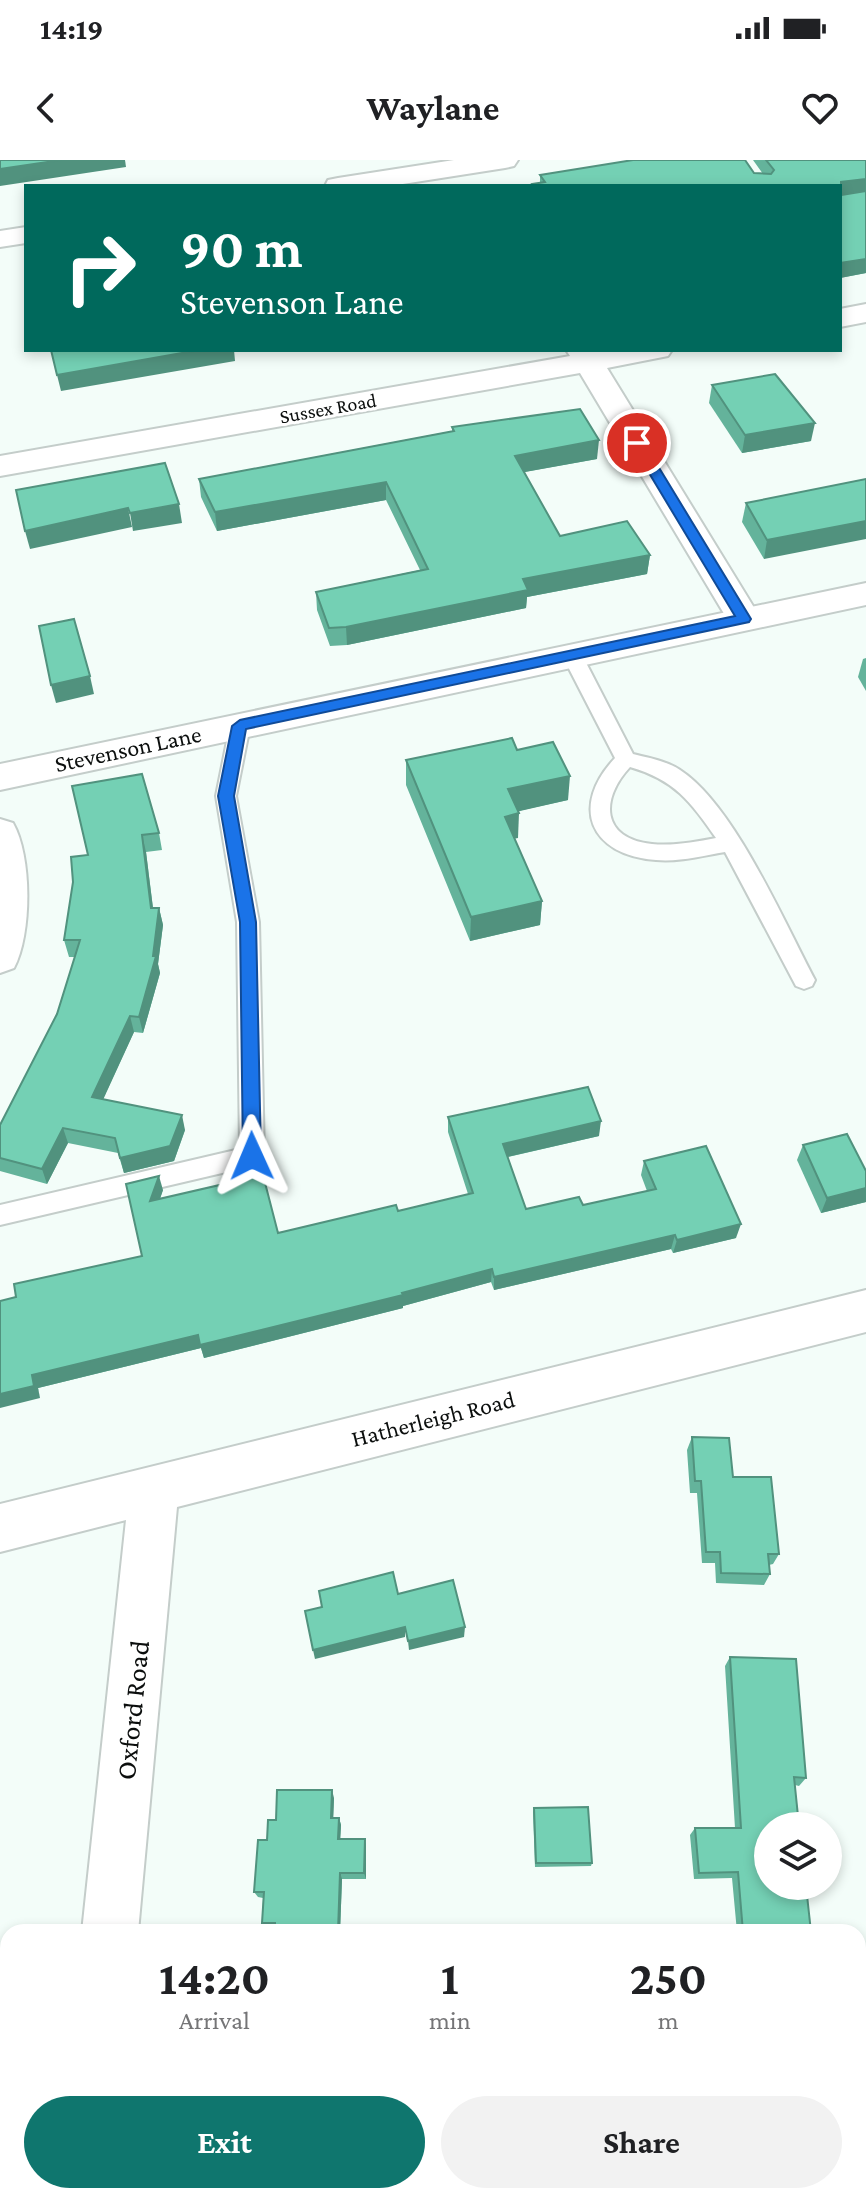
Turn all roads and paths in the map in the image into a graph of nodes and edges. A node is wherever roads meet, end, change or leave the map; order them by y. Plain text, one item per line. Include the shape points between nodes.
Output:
1 (505, 160) edge
2 (472, 170) edge
3 (355, 184) edge
4 (24, 235) edge
5 (0, 239) edge
6 (866, 313) edge
7 (842, 318) edge
8 (633, 352) edge
9 (585, 356) edge
10 (0, 466) edge
11 (866, 594) edge
12 (744, 619) junction
13 (572, 655) junction
14 (240, 726) junction
15 (626, 759) junction
16 (0, 777) edge
17 (0, 833) edge
18 (729, 844) junction
19 (0, 957) edge
20 (804, 980) dead end
21 (0, 1215) edge
22 (866, 1314) edge
23 (154, 1488) junction
24 (0, 1528) edge
25 (111, 1924) edge

1 - 2 street
2 - 3 street
4 - 5 street
6 - 7 street
8 - 9 street, Sussex Road
9 - 10 street, Sussex Road
9 - 12 street
11 - 12 street, Stevenson Lane
12 - 13 street, Stevenson Lane
13 - 14 street, Stevenson Lane
13 - 15 lane
14 - 16 street, Stevenson Lane
14 - 21 lane via 226,796 248,922 252,1156
15 - 18 lane via 671,774 697,794
15 - 18 lane via 604,785 598,804 601,824 612,839 656,853
17 - 19 street via 9,885
18 - 20 lane
22 - 23 street, Hatherleigh Road
23 - 24 street, Hatherleigh Road
23 - 25 street, Oxford Road

